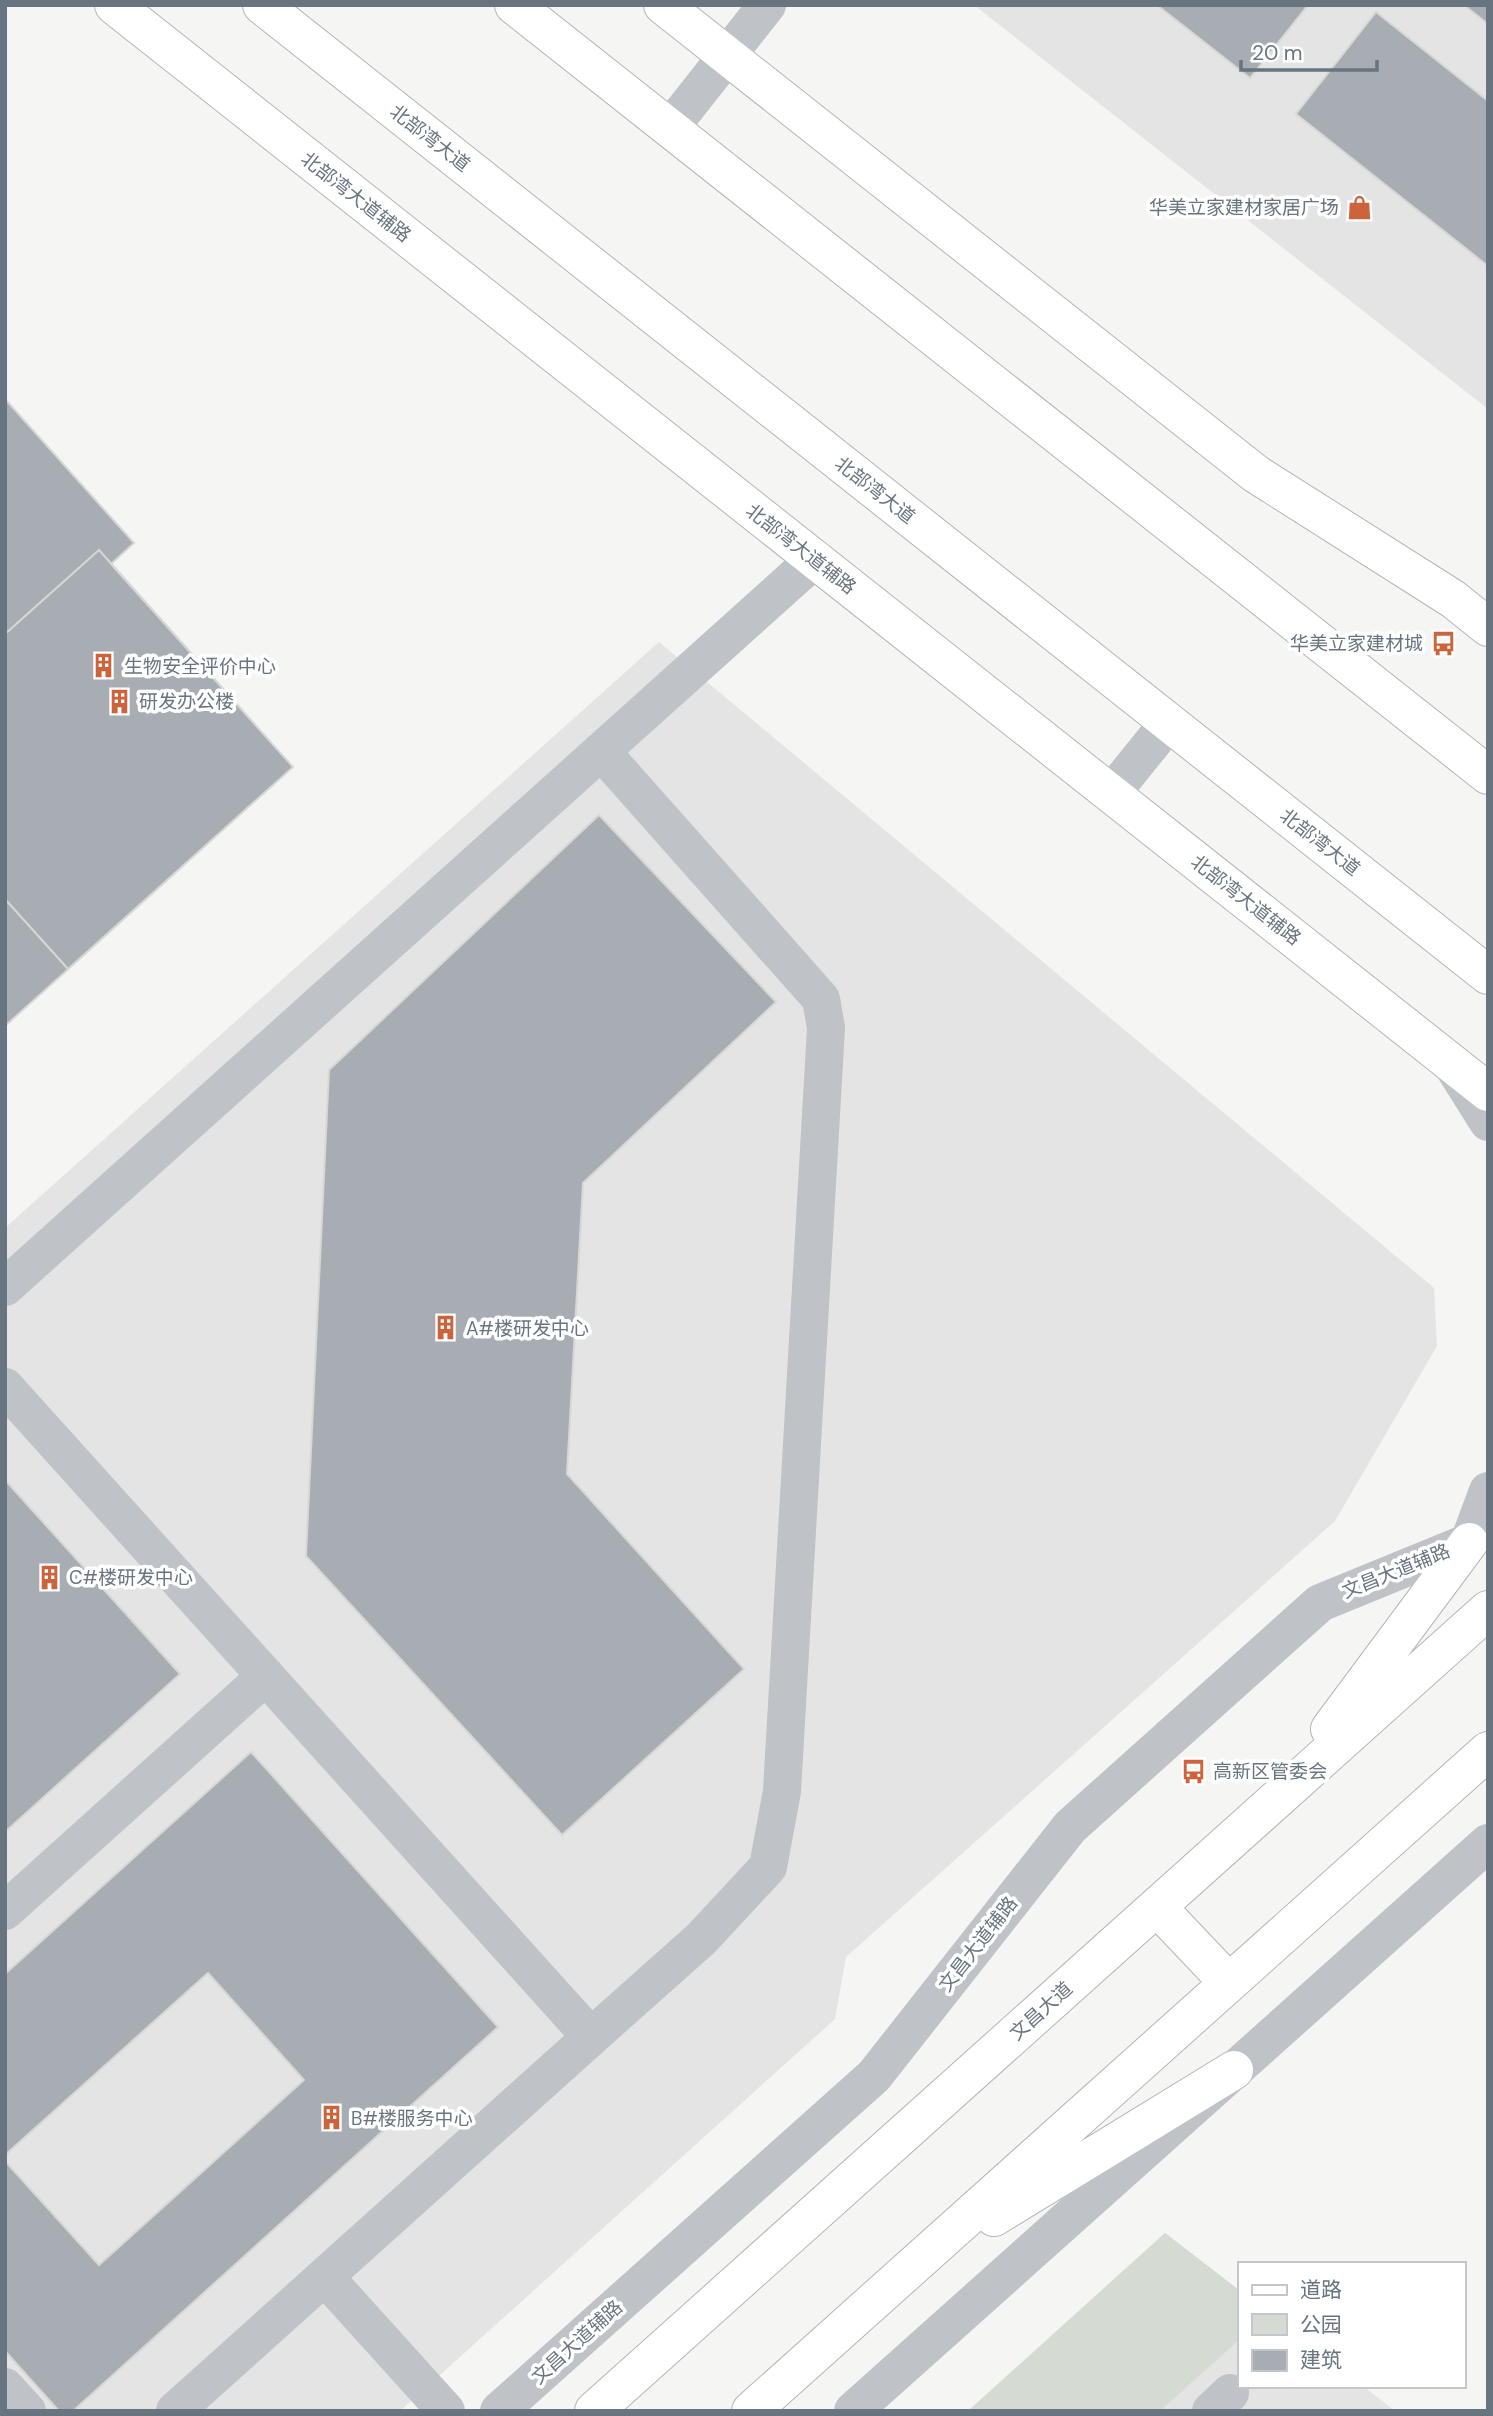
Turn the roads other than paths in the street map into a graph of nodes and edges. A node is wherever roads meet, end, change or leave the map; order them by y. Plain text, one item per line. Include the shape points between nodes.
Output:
1 (114, 5) edge
2 (262, 5) edge
3 (514, 5) edge
4 (663, 5) edge
5 (767, 5) edge
6 (727, 56) junction
7 (670, 128) junction
8 (815, 559) junction
9 (1488, 627) edge
10 (1169, 722) junction
11 (1432, 731) junction
12 (601, 751) junction
13 (1488, 754) edge
14 (1488, 775) edge
15 (1111, 794) junction
16 (1488, 975) edge
17 (1450, 1062) junction
18 (1488, 1092) edge
19 (1488, 1122) edge
20 (5, 1287) edge
21 (5, 1387) edge
22 (1488, 1491) edge
23 (1478, 1533) edge
24 (1488, 1610) edge
25 (266, 1676) junction
26 (1488, 1751) edge
27 (1281, 1795) junction
28 (1488, 1843) edge
29 (1157, 1907) junction
30 (5, 1911) edge
31 (1229, 1983) junction
32 (591, 2037) junction
33 (1234, 2070) junction
34 (911, 2267) junction
35 (325, 2277) junction
36 (5, 2386) edge
37 (27, 2411) edge
38 (175, 2411) edge
39 (446, 2411) edge
40 (499, 2411) edge
41 (594, 2411) edge
42 (751, 2411) edge
43 (853, 2411) edge

1 - 8 main road, 北部湾大道辅路
2 - 10 main road, 北部湾大道
3 - 7 main road
4 - 6 main road
5 - 6 street
6 - 7 street
6 - 9 main road via 1256,474 1453,599
7 - 11 main road
8 - 12 street
8 - 15 main road, 北部湾大道辅路
10 - 15 street
10 - 16 main road, 北部湾大道
11 - 13 main road
11 - 14 main road
12 - 20 street
12 - 32 street via 821,999 825,1028 782,1791 768,1867 701,1939
15 - 17 main road, 北部湾大道辅路
17 - 18 main road, 北部湾大道辅路
17 - 19 street
21 - 25 street
22 - 23 street
23 - 27 main road
23 - 40 street, 文昌大道辅路 via 1320,1603 1122,1780 1070,1827 874,2076
24 - 27 main road, 文昌大道
25 - 30 street
25 - 32 street
26 - 31 main road
27 - 29 main road, 文昌大道
28 - 33 street
29 - 31 main road
29 - 41 main road, 文昌大道
31 - 34 main road
32 - 35 street
33 - 34 main road
33 - 43 street
34 - 42 main road
35 - 38 street
35 - 39 street
36 - 37 street

